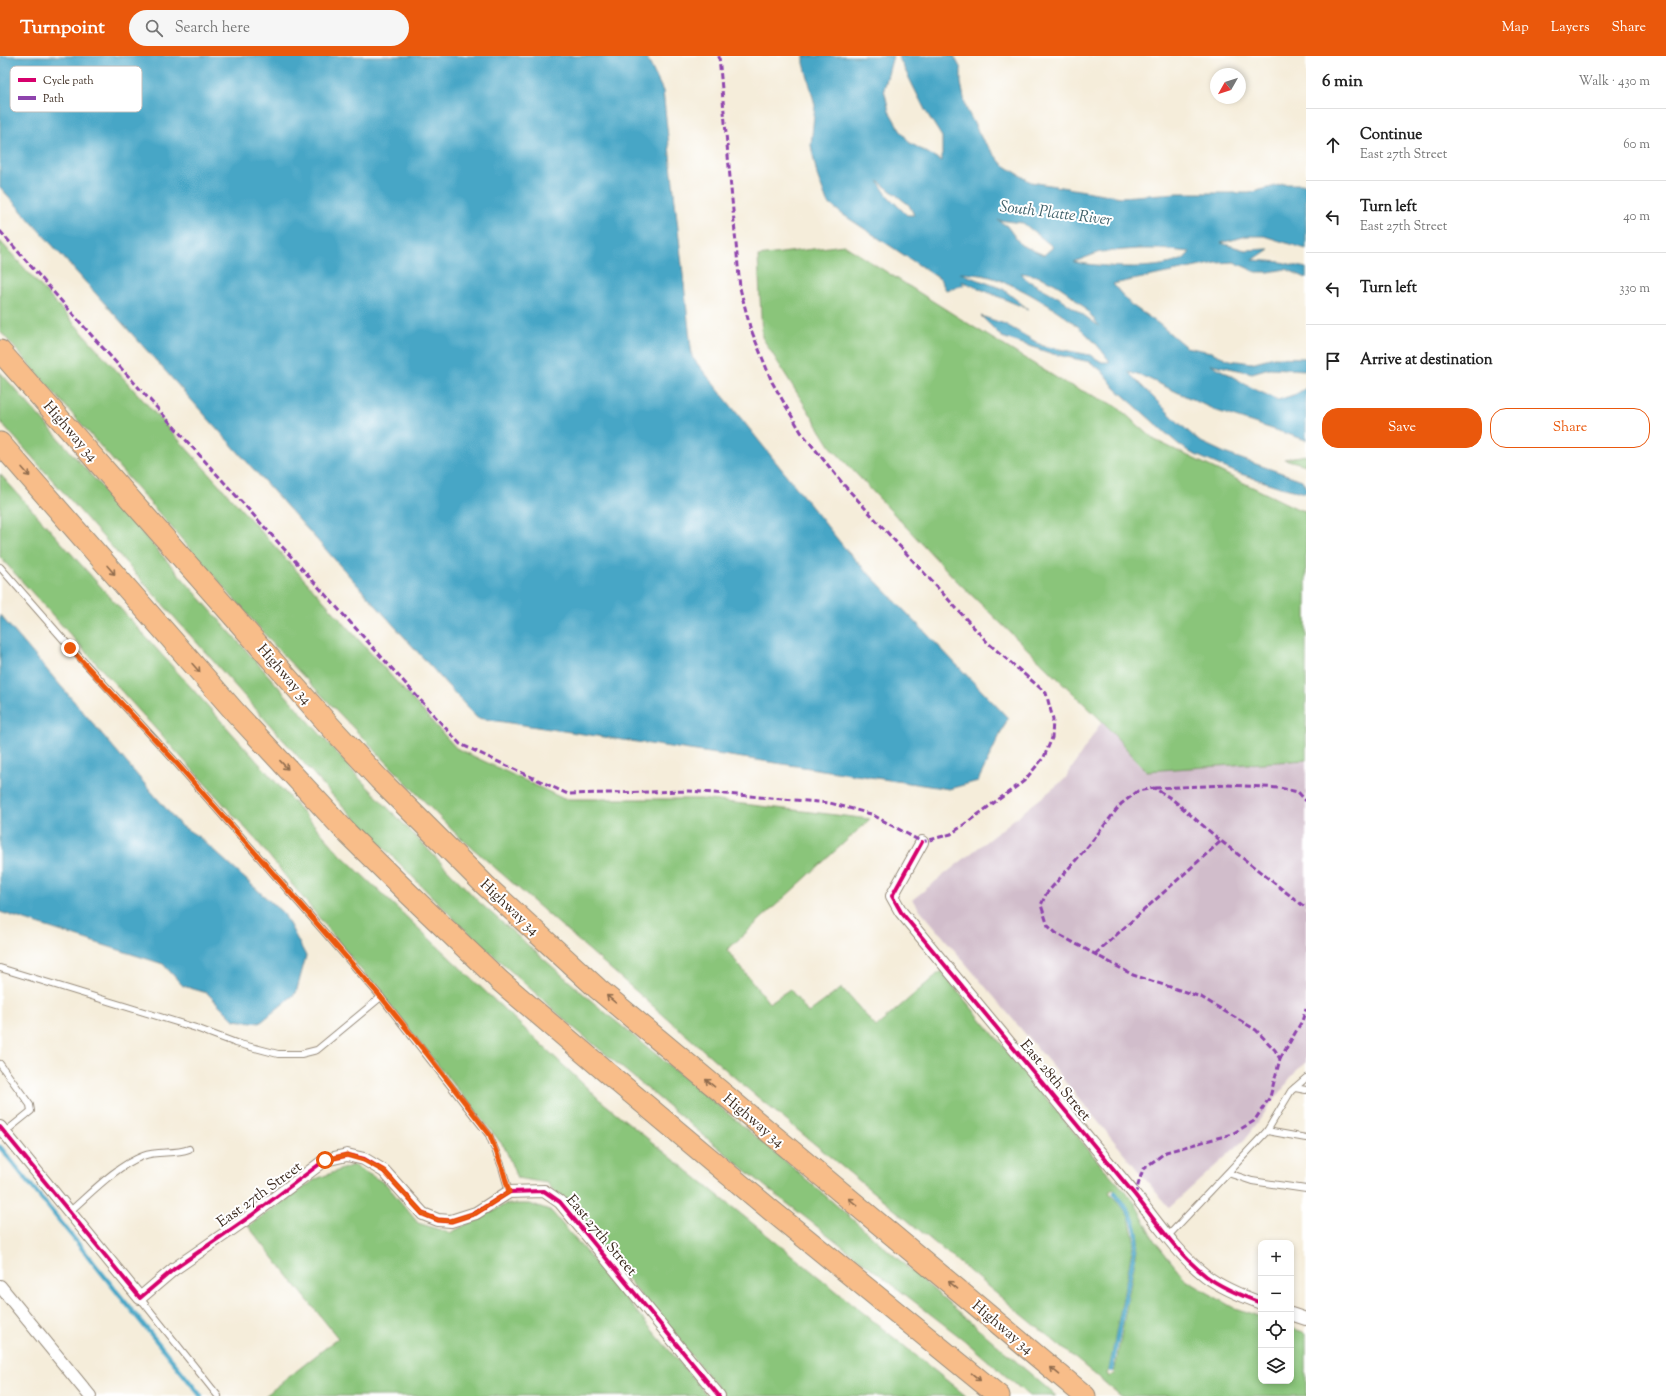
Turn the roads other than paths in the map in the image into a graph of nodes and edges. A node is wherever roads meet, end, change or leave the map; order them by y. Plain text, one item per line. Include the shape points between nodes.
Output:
1 (0, 351) edge
2 (0, 443) edge
3 (0, 567) edge
4 (922, 842) dead end
5 (0, 968) edge
6 (381, 997) junction
7 (0, 1064) edge
8 (1306, 1078) edge
9 (1294, 1088) junction
10 (1306, 1090) edge
11 (2, 1130) edge
12 (1267, 1131) junction
13 (1306, 1138) edge
14 (189, 1149) dead end
15 (1228, 1173) junction
16 (1306, 1189) edge
17 (509, 1192) junction
18 (69, 1212) junction
19 (1168, 1236) junction
20 (0, 1286) edge
21 (140, 1298) junction
22 (1258, 1302) edge
23 (1294, 1315) edge
24 (1306, 1319) edge
25 (90, 1396) edge
26 (218, 1396) edge
27 (719, 1396) edge
28 (999, 1396) edge
29 (1085, 1396) edge

29 -> 1 highway, Highway 34 via 598,989 485,885 329,725
2 -> 28 highway via 235,712 348,834 409,894 500,980 611,1076 772,1212
3 - 6 lane
4 - 19 street, East 28th Street via 892,896 901,912
5 - 6 lane via 278,1054 301,1054 318,1050
6 - 17 lane via 490,1135
7 - 11 lane via 30,1105 27,1114
8 - 9 lane
9 - 10 lane
9 - 12 lane
11 - 18 street
12 - 13 lane
12 - 15 lane
14 - 18 lane via 180,1153 152,1153 135,1160 105,1180
15 - 16 lane via 1252,1181
15 - 19 lane
17 - 21 street, East 27th Street via 476,1213 451,1221 438,1220 423,1214 384,1171 364,1160 347,1155 325,1160 174,1269
17 - 27 street, East 27th Street via 544,1192 560,1202
18 - 21 street
19 - 22 street, East 28th Street via 1207,1277 1240,1296
20 - 25 street
21 - 26 lane
23 - 24 street

